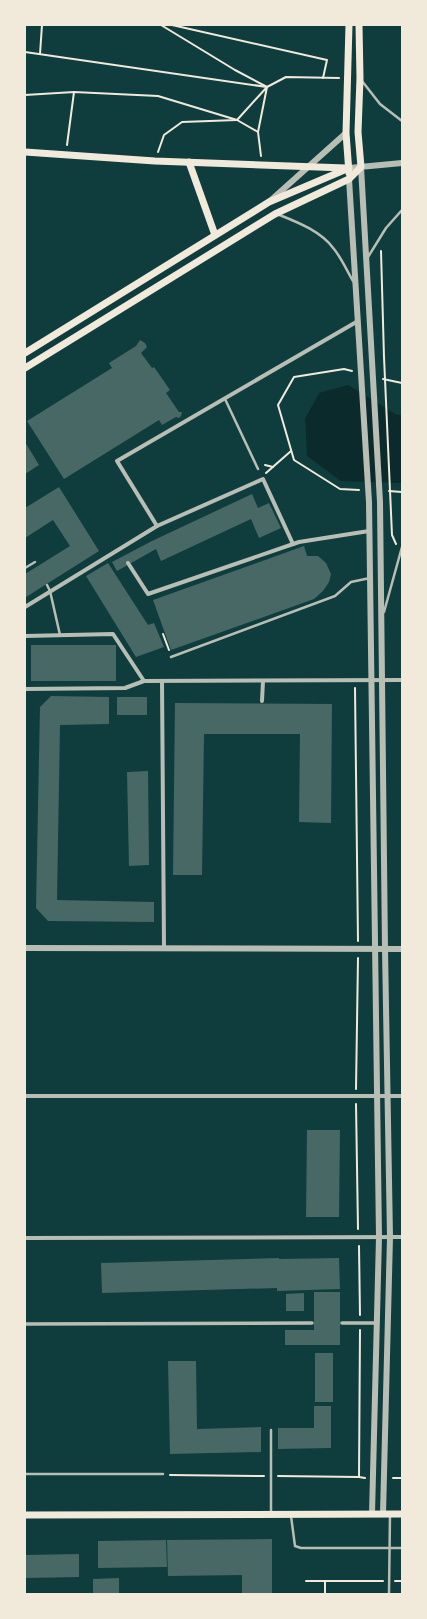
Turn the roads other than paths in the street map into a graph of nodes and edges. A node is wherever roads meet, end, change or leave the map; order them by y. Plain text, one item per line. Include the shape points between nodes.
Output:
1 (349, 25) edge
2 (359, 25) edge
3 (360, 78) junction
4 (402, 121) edge
5 (346, 133) junction
6 (25, 152) edge
7 (189, 162) junction
8 (402, 163) edge
9 (308, 166) junction
10 (361, 167) junction
11 (349, 168) junction
12 (349, 179) junction
13 (269, 202) junction
14 (402, 210) edge
15 (274, 214) junction
16 (215, 235) junction
17 (366, 259) junction
18 (356, 285) junction
19 (358, 321) junction
20 (25, 353) edge
21 (25, 368) edge
22 (225, 398) junction
23 (258, 469) dead end
24 (158, 526) junction
25 (369, 530) junction
26 (293, 544) junction
27 (402, 548) edge
28 (34, 562) dead end
29 (128, 563) dead end
30 (25, 568) edge
31 (370, 578) junction
32 (47, 585) dead end
33 (50, 591) junction
34 (25, 607) edge
35 (382, 618) junction
36 (60, 635) junction
37 (25, 636) edge
38 (171, 657) road end
39 (402, 680) edge
40 (144, 681) junction
41 (162, 681) junction
42 (263, 681) junction
43 (382, 681) junction
44 (371, 682) junction
45 (25, 688) edge
46 (262, 700) dead end
47 (25, 948) edge
48 (164, 948) junction
49 (375, 949) junction
50 (385, 949) junction
51 (402, 949) edge
52 (25, 1096) edge
53 (377, 1096) junction
54 (388, 1096) junction
55 (402, 1096) edge
56 (379, 1237) junction
57 (390, 1237) junction
58 (402, 1237) edge
59 (25, 1238) edge
60 (312, 1323) dead end
61 (342, 1323) dead end
62 (377, 1323) junction
63 (25, 1324) edge
64 (271, 1430) dead end
65 (25, 1474) edge
66 (163, 1474) road end
67 (271, 1514) junction
68 (291, 1514) junction
69 (372, 1514) junction
70 (387, 1514) junction
71 (402, 1514) edge
72 (25, 1515) edge
73 (402, 1548) edge
74 (389, 1594) edge

1 - 5 main road
2 - 3 main road
3 - 4 lane via 380,104
3 - 10 main road via 358,132
5 - 9 street
5 - 11 main road
6 - 7 main road
7 - 9 main road
7 - 16 main road
8 - 10 street
9 - 11 main road
9 - 13 street
10 - 11 street
10 - 12 main road
10 - 17 street
11 - 12 main road
11 - 13 main road
12 - 15 main road
12 - 18 street
13 - 16 main road
14 - 17 lane via 386,228
15 - 18 lane via 296,221 318,234 334,248
15 - 21 main road
16 - 20 main road
17 - 35 street via 380,502
18 - 19 street
19 - 22 street
19 - 25 street
22 - 23 lane
22 - 24 street via 117,460
24 - 26 street via 263,479
24 - 33 street
25 - 26 street
25 - 31 street
26 - 29 street via 148,594
27 - 35 lane
28 - 30 lane
31 - 38 lane via 351,582 335,596
31 - 44 street
32 - 33 lane
33 - 34 street
33 - 36 lane
35 - 43 street
36 - 37 street
36 - 40 street via 113,634
39 - 43 street
40 - 41 street
40 - 45 street via 126,688
41 - 42 street
41 - 48 street
42 - 44 street
42 - 46 street
43 - 44 street
43 - 50 street
44 - 49 street
47 - 48 street
48 - 49 street
49 - 50 street
49 - 53 street
50 - 51 street
50 - 54 street
52 - 53 street
53 - 54 street
53 - 56 street
54 - 55 street
54 - 57 street
56 - 57 street
56 - 59 street
56 - 62 street
57 - 58 street
57 - 70 street
60 - 63 street
61 - 62 street
62 - 69 street
64 - 67 lane
65 - 66 lane
67 - 68 main road
67 - 72 main road
68 - 69 main road
68 - 73 lane via 295,1546 301,1548
69 - 70 main road
70 - 71 main road
70 - 74 lane

